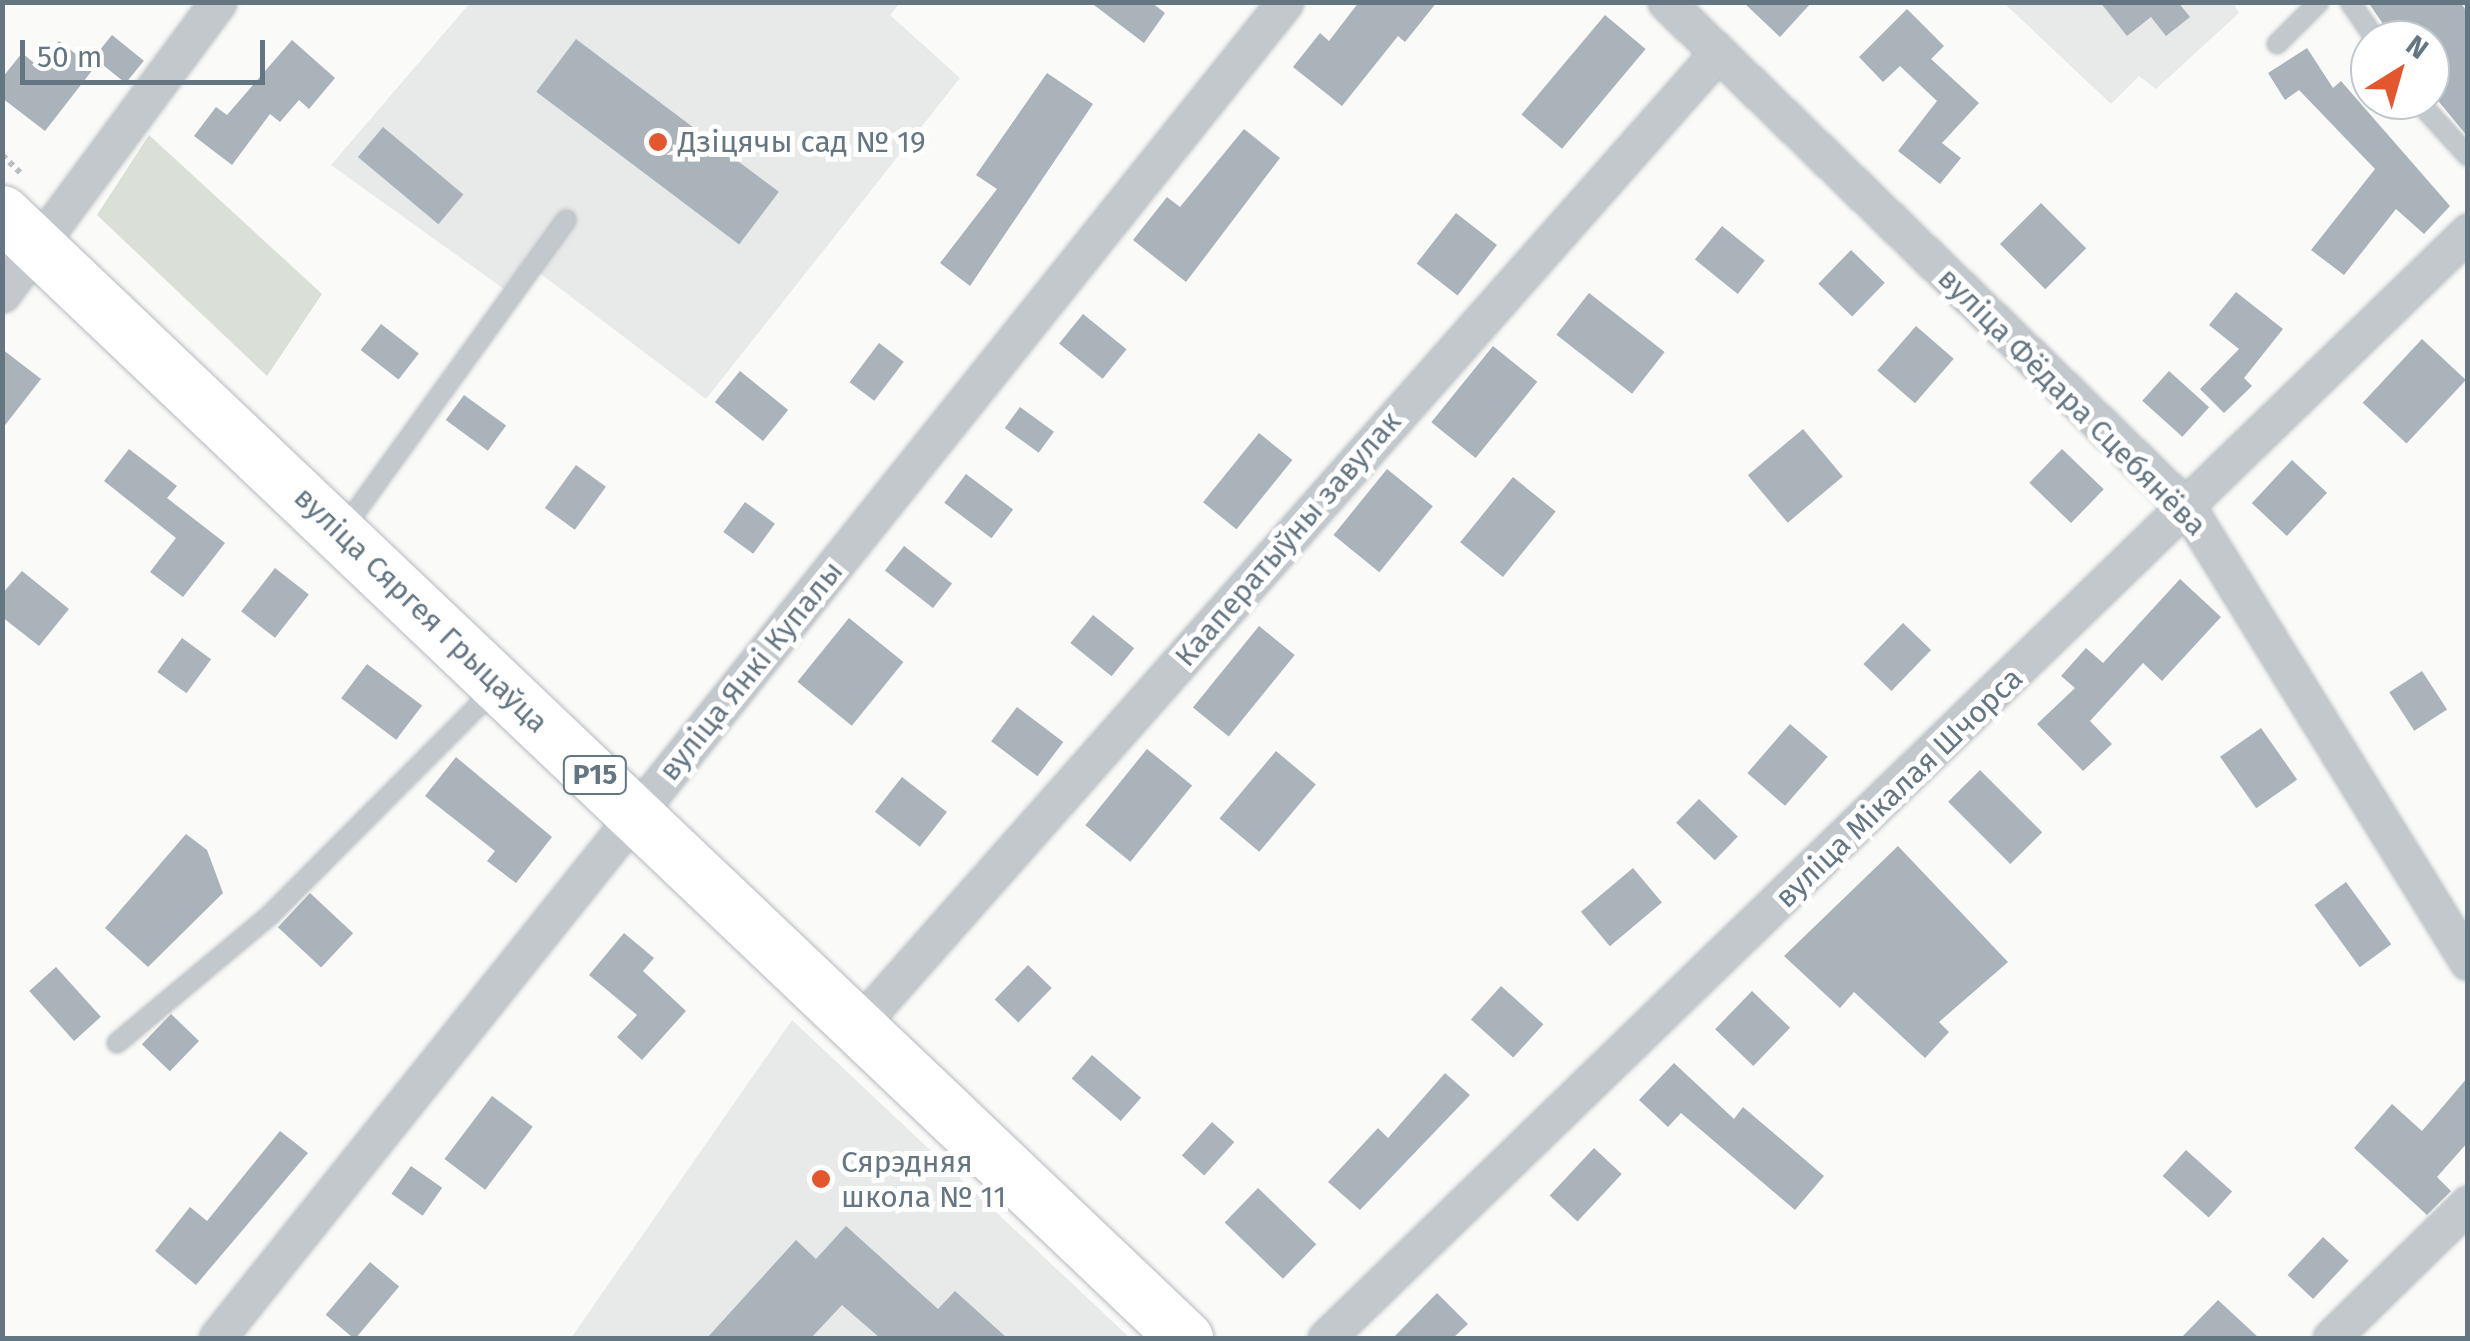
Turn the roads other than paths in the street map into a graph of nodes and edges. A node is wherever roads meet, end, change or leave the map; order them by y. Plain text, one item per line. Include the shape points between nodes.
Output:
1 (218, 2) edge
2 (1285, 2) edge
3 (1666, 2) edge
4 (2319, 2) edge
5 (2276, 44) dead end
6 (1717, 54) junction
7 (2435, 120) edge
8 (2468, 156) edge
9 (566, 220) dead end
10 (21, 230) edge
11 (2468, 232) edge
12 (2, 294) edge
13 (2189, 510) junction
14 (340, 532) junction
15 (499, 686) junction
16 (637, 815) junction
17 (2468, 962) edge
18 (859, 1025) junction
19 (116, 1043) dead end
20 (2468, 1204) edge
21 (217, 1338) edge
22 (1185, 1338) edge
23 (1326, 1338) edge
24 (2331, 1338) edge

1 - 10 street
2 - 16 street, вуліца Янкі Купалы
3 - 6 street, вуліца Фёдара Сцебянёва
4 - 5 lane
6 - 13 street, вуліца Фёдара Сцебянёва
6 - 18 street, Кааператыўны завулак
7 - 8 lane
9 - 14 lane
10 - 12 street
10 - 14 main road, вуліца Сяргея Грыцаўца / Р15
11 - 13 street, вуліца Мікалая Шчорса
13 - 17 street, вуліца Фёдара Сцебянёва
13 - 23 street, вуліца Мікалая Шчорса
14 - 15 main road, вуліца Сяргея Грыцаўца / Р15
15 - 16 main road, вуліца Сяргея Грыцаўца / Р15
15 - 19 lane via 270,915
16 - 18 main road, вуліца Сяргея Грыцаўца / Р15
16 - 21 street, вуліца Янкі Купалы
18 - 22 main road, вуліца Сяргея Грыцаўца / Р15
20 - 24 street

